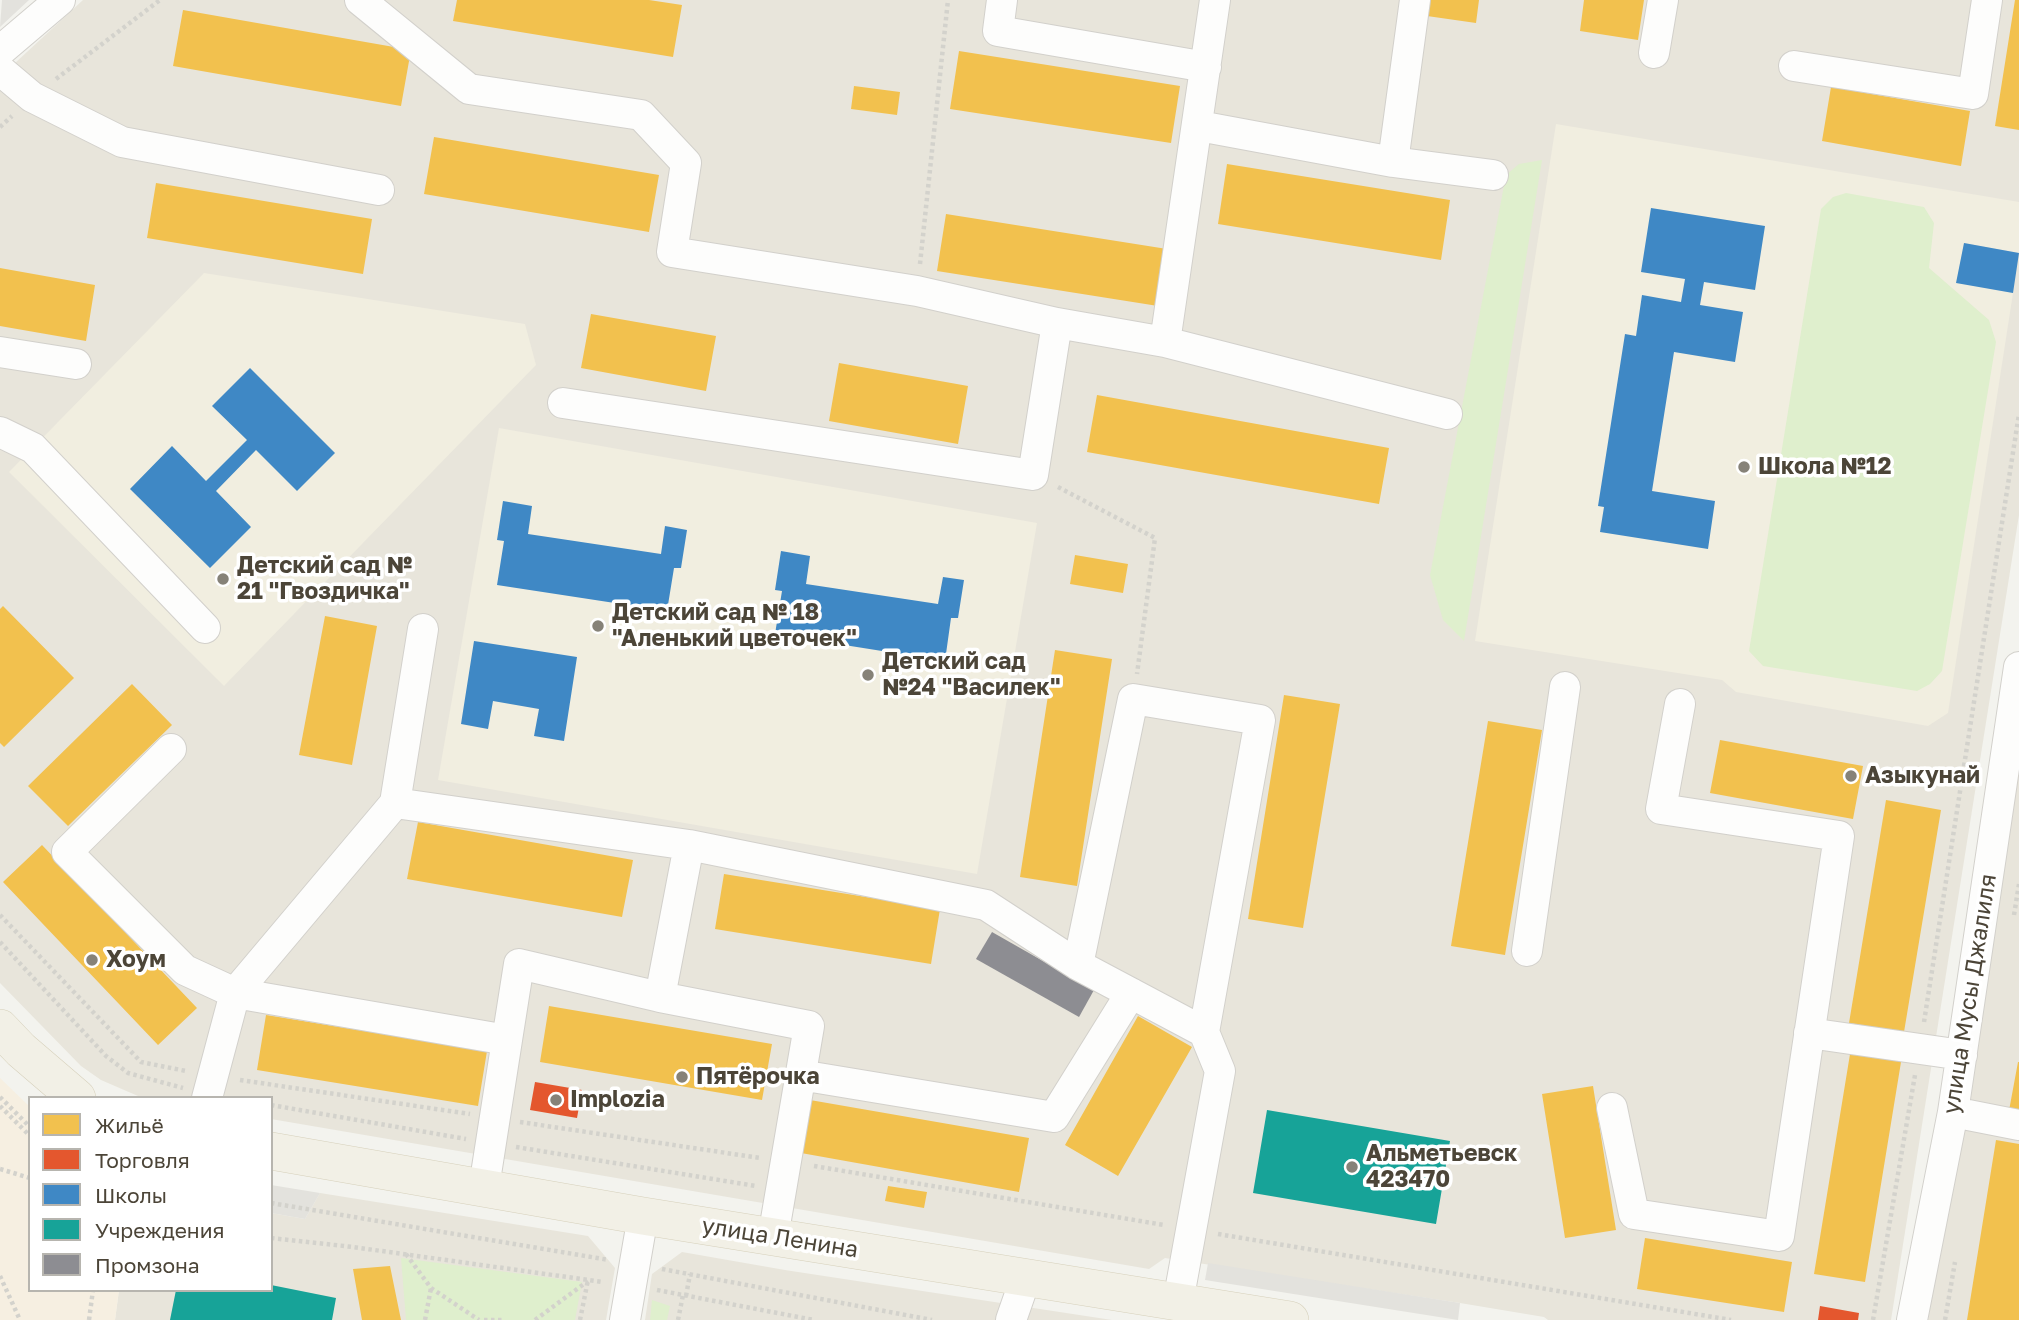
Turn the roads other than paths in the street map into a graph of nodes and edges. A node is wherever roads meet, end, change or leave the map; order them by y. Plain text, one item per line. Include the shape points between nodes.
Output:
1 (60, 0) edge
2 (360, 0) edge
3 (1002, 0) edge
4 (1216, 0) edge
5 (1415, 0) edge
6 (1662, 0) edge
7 (1987, 0) edge
8 (0, 51) edge
9 (1654, 53) dead end
10 (1794, 66) dead end
11 (1206, 67) junction
12 (0, 70) edge
13 (1199, 126) junction
14 (1394, 162) junction
15 (1493, 175) dead end
16 (379, 190) dead end
17 (1056, 323) junction
18 (1165, 342) junction
19 (0, 352) edge
20 (76, 364) dead end
21 (563, 403) dead end
22 (1447, 414) dead end
23 (0, 432) edge
24 (205, 628) dead end
25 (423, 629) dead end
26 (2019, 667) edge
27 (1565, 687) dead end
28 (1681, 704) dead end
29 (171, 749) dead end
30 (395, 803) junction
31 (689, 845) junction
32 (1527, 951) dead end
33 (1078, 965) junction
34 (235, 993) junction
35 (1131, 993) junction
36 (660, 997) junction
37 (0, 1028) edge
38 (1205, 1032) junction
39 (1809, 1033) junction
40 (507, 1040) junction
41 (1962, 1055) junction
42 (800, 1075) junction
43 (210, 1089) edge
44 (75, 1096) edge
45 (1612, 1108) dead end
46 (1953, 1112) junction
47 (2019, 1125) edge
48 (273, 1152) edge
49 (484, 1187) junction
50 (643, 1216) junction
51 (773, 1237) junction
52 (1026, 1278) junction
53 (1178, 1302) junction
54 (625, 1320) edge
55 (1011, 1320) edge
56 (1290, 1320) edge
57 (1912, 1320) edge

1 - 8 street
2 - 17 street via 469,89 641,116 686,163 672,252 917,291
3 - 11 street via 998,31
4 - 11 street
5 - 14 street
6 - 9 street
7 - 10 street via 1973,94
11 - 13 street
12 - 16 street via 32,97 122,142
13 - 14 street
13 - 18 street
14 - 15 street
17 - 18 street
17 - 21 street via 1034,475
18 - 22 street
19 - 20 street
23 - 24 street via 33,447
25 - 30 street
26 - 41 street, улица Мусы Джалиля
27 - 32 street
28 - 39 street via 1661,809 1839,836
29 - 34 street via 67,852 185,970
30 - 31 street
30 - 34 street
31 - 33 street via 986,905
31 - 36 street
33 - 35 street
33 - 38 street via 1133,699 1260,720
34 - 40 street
34 - 43 street
35 - 38 street
35 - 42 street via 1054,1117
36 - 40 street via 519,964
36 - 42 street via 809,1026
37 - 44 main road
38 - 53 street via 1220,1071
39 - 41 street
39 - 45 street via 1779,1236 1634,1214
40 - 49 street
41 - 46 street, улица Мусы Джалиля
42 - 51 street
46 - 47 street
46 - 57 street, улица Мусы Джалиля
48 - 49 main road, улица Ленина
49 - 50 main road, улица Ленина
50 - 51 main road, улица Ленина
50 - 54 street
51 - 52 main road, улица Ленина
52 - 53 main road, улица Ленина
52 - 55 street
53 - 56 main road, улица Ленина

